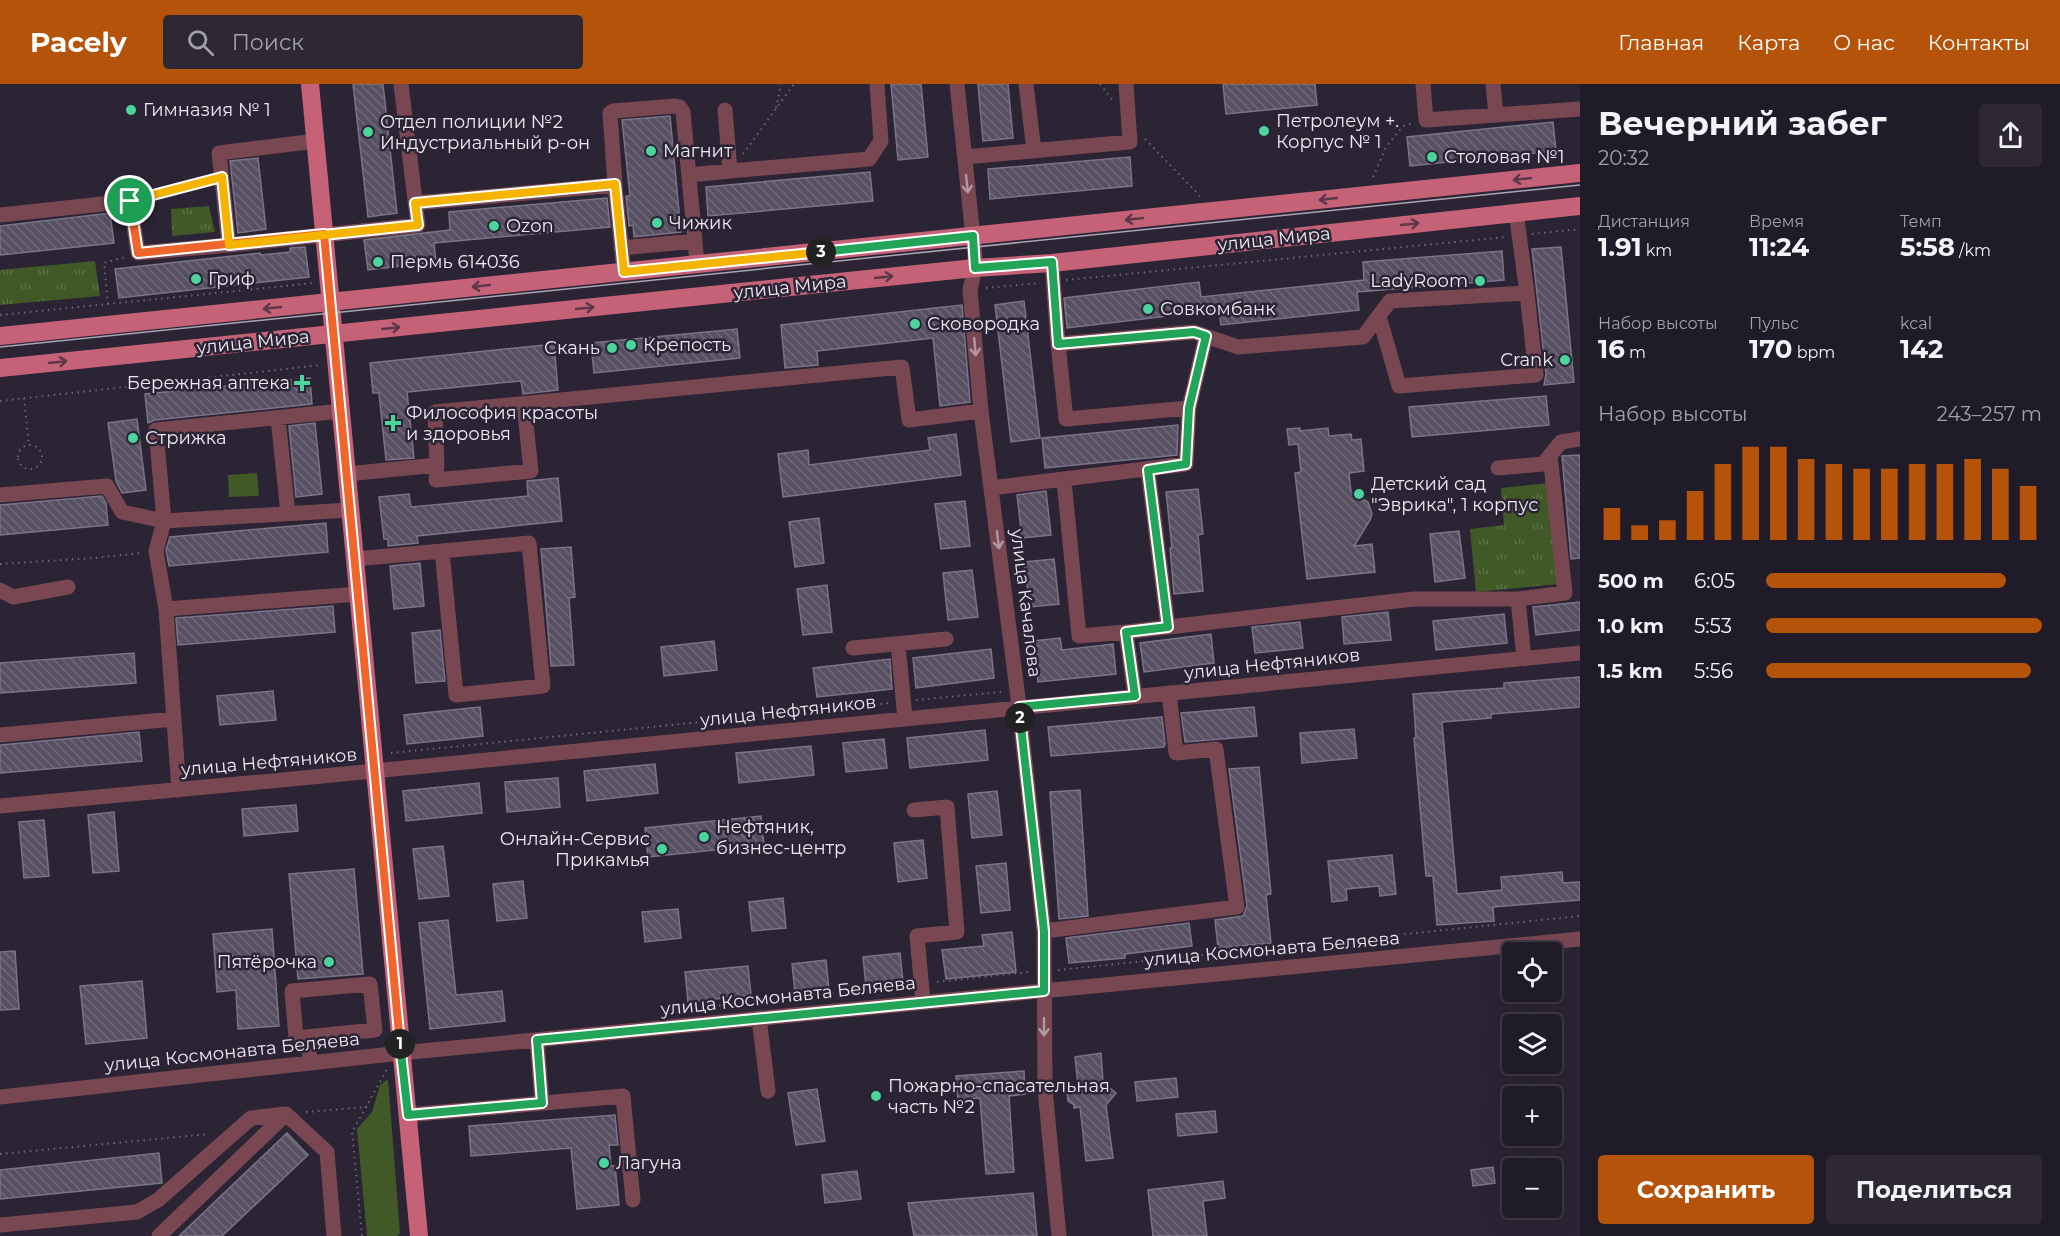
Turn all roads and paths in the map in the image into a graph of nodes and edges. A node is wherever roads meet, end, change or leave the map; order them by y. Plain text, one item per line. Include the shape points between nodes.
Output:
1 (310, 84) edge
2 (401, 84) edge
3 (781, 84) edge
4 (794, 84) edge
5 (878, 84) edge
6 (957, 84) edge
7 (1026, 84) edge
8 (1100, 84) edge
9 (1126, 84) edge
10 (1423, 84) edge
11 (1493, 84) edge
12 (776, 109) junction
13 (1580, 109) edge
14 (725, 110) dead end
15 (1496, 115) junction
16 (1127, 120) junction
17 (1426, 120) junction
18 (316, 141) junction
19 (1034, 151) junction
20 (965, 157) junction
21 (730, 171) junction
22 (1580, 173) edge
23 (689, 175) junction
24 (222, 177) junction
25 (1372, 181) dead end
26 (615, 184) junction
27 (1203, 198) dead end
28 (130, 201) junction
29 (415, 203) junction
30 (1580, 206) edge
31 (1516, 212) junction
32 (0, 215) edge
33 (1580, 229) edge
34 (324, 234) junction
35 (1518, 235) junction
36 (973, 236) junction
37 (695, 241) junction
38 (229, 245) junction
39 (621, 249) junction
40 (138, 253) junction
41 (1052, 262) junction
42 (697, 264) junction
43 (975, 268) junction
44 (624, 272) junction
45 (1054, 282) junction
46 (315, 283) dead end
47 (970, 291) junction
48 (1527, 293) junction
49 (330, 302) junction
50 (108, 304) junction
51 (0, 315) edge
52 (1379, 316) junction
53 (333, 334) junction
54 (0, 336) edge
55 (1206, 336) junction
56 (1058, 344) junction
57 (321, 365) dead end
58 (0, 368) edge
59 (24, 398) junction
60 (0, 400) edge
61 (524, 404) junction
62 (1189, 408) junction
63 (341, 411) junction
64 (981, 411) junction
65 (278, 418) junction
66 (1580, 439) edge
67 (29, 445) junction
68 (1550, 455) junction
69 (437, 465) junction
70 (1498, 468) dead end
71 (1148, 470) junction
72 (347, 474) junction
73 (1064, 480) junction
74 (991, 488) junction
75 (0, 495) edge
76 (350, 510) junction
77 (288, 514) junction
78 (164, 521) junction
79 (156, 551) junction
80 (442, 551) junction
81 (355, 559) junction
82 (0, 564) edge
83 (68, 587) dead end
84 (0, 590) edge
85 (358, 594) junction
86 (1518, 599) junction
87 (166, 609) junction
88 (1168, 627) junction
89 (1126, 632) junction
90 (946, 639) dead end
91 (898, 644) junction
92 (853, 648) dead end
93 (1580, 653) edge
94 (1524, 658) junction
95 (1000, 692) dead end
96 (1169, 693) junction
97 (1135, 696) junction
98 (904, 702) junction
99 (1019, 707) junction
100 (174, 719) junction
101 (905, 719) junction
102 (0, 735) edge
103 (391, 753) dead end
104 (375, 772) junction
105 (179, 790) junction
106 (0, 806) edge
107 (914, 810) dead end
108 (1580, 916) edge
109 (1044, 931) junction
110 (1580, 939) edge
111 (1056, 970) dead end
112 (1029, 972) dead end
113 (922, 984) junction
114 (1044, 991) junction
115 (923, 1002) junction
116 (687, 1009) dead end
117 (759, 1018) junction
118 (296, 1038) junction
119 (537, 1040) junction
120 (396, 1059) junction
121 (310, 1063) junction
122 (768, 1091) dead end
123 (0, 1097) edge
124 (542, 1103) junction
125 (367, 1107) junction
126 (286, 1114) junction
127 (408, 1115) junction
128 (234, 1132) junction
129 (0, 1154) edge
130 (633, 1200) dead end
131 (0, 1225) edge
132 (159, 1236) edge
133 (334, 1236) edge
134 (362, 1236) edge
135 (419, 1236) edge
136 (1059, 1236) edge

1 - 18 main road
2 - 29 street
3 - 12 path
4 - 12 path
5 - 21 street via 881,141 869,159
6 - 20 street, улица Качалова
7 - 19 street
8 - 16 path
9 - 16 street
10 - 17 street
11 - 15 street
12 - 21 path
13 - 15 street
14 - 21 street
15 - 17 street
16 - 19 street via 1130,142
16 - 27 path
17 - 25 path via 1402,126 1386,147
18 - 24 street via 219,153
18 - 34 main road
19 - 20 street
20 -> 36 street, улица Качалова
21 - 23 street
22 -> 36 main road, улица Мира
23 - 26 street via 680,107 613,111 609,117
23 - 37 street
24 - 28 path
24 - 38 street
26 - 29 street
26 - 39 street
28 - 32 street
28 - 40 street
29 - 34 street via 418,225
30 - 31 main road, улица Мира
31 - 35 street
41 -> 31 main road, улица Мира
33 - 35 path
34 - 38 street
34 - 49 main road
35 - 45 path
35 - 48 street
36 - 42 main road, улица Мира
36 - 43 street, улица Качалова
37 - 39 street
37 - 42 street
38 - 40 street
39 - 44 street
40 - 50 path via 104,263
41 - 43 main road, улица Мира
41 - 45 street
42 - 44 main road, улица Мира
43 - 47 street, улица Качалова
53 -> 43 main road, улица Мира
44 -> 49 main road, улица Мира
45 - 47 path
45 - 56 street
46 - 50 path
47 -> 64 street, улица Качалова
48 - 52 street via 1390,301
48 - 52 street via 1536,375 1399,387
49 - 53 main road
49 -> 54 main road, улица Мира
50 - 51 path
52 - 55 street via 1363,337 1238,347
58 -> 53 main road, улица Мира
53 - 63 main road
55 - 56 street via 1194,332
55 - 62 street
56 - 62 street via 1066,419
57 - 59 path
59 - 60 path
59 - 67 path
61 - 64 street via 902,367 909,420
61 - 69 street via 435,412
61 - 69 street via 531,471 436,480
62 - 71 street via 1186,464
63 - 65 street
63 - 72 main road
64 - 74 street, улица Качалова
65 - 77 street
65 - 78 street via 156,430
66 - 68 street via 1560,442
67 - 67 path via 38,447 42,454 40,466 32,470 24,468 18,459 22,448
68 - 70 street via 1543,464
68 - 86 street via 1565,593
69 - 72 street
71 - 73 street
71 - 88 street
72 - 76 main road
73 - 74 street
73 - 89 street via 1079,636
74 -> 99 street, улица Качалова
75 - 78 street via 107,486 122,512
76 - 77 street
76 - 81 main road
77 - 78 street
78 - 79 street
79 - 82 path
79 - 87 street
80 - 80 street via 456,695 543,686 530,543
80 - 81 street
81 - 85 main road
83 - 84 street via 13,597
85 - 87 street
85 - 104 main road
86 - 88 street via 1414,599
86 - 94 street
87 - 100 street
88 - 89 street
89 - 97 street
90 - 91 street
91 - 92 street
91 - 98 street
93 - 94 street, улица Нефтяников
94 - 96 street, улица Нефтяников
95 - 98 path
96 - 97 street, улица Нефтяников
96 - 109 street via 1176,753 1216,749 1237,908
97 - 99 street, улица Нефтяников
98 - 101 street
98 - 103 path
99 - 101 street, улица Нефтяников
99 - 109 street, улица Качалова
100 - 102 street
100 - 105 street
101 - 104 street, улица Нефтяников
104 - 105 street, улица Нефтяников
104 - 120 main road
105 - 106 street, улица Нефтяников
107 - 113 street via 946,807 957,933 917,936
108 - 111 path
109 - 114 street, улица Качалова
110 - 114 street, улица Космонавта Беляева
112 - 113 path
113 - 115 street
113 - 116 path
114 - 115 street, улица Космонавта Беляева
114 -> 136 street, улица Качалова via 1044,1089
115 - 117 street, улица Космонавта Беляева
117 - 119 street, улица Космонавта Беляева
117 - 122 street
118 - 118 street via 375,1030 370,984 292,991
118 - 121 street via 309,1050
119 - 120 street, улица Космонавта Беляева
119 - 124 street
120 - 121 street, улица Космонавта Беляева
120 - 125 path
120 - 127 main road
121 - 123 street, улица Космонавта Беляева
124 - 127 street
124 - 130 street via 623,1096
125 - 126 path
125 - 134 path via 352,1132
126 - 128 street via 251,1118
126 - 132 street
126 - 133 street via 327,1152
127 - 135 main road
128 - 129 path
128 - 131 street via 158,1200 136,1212

